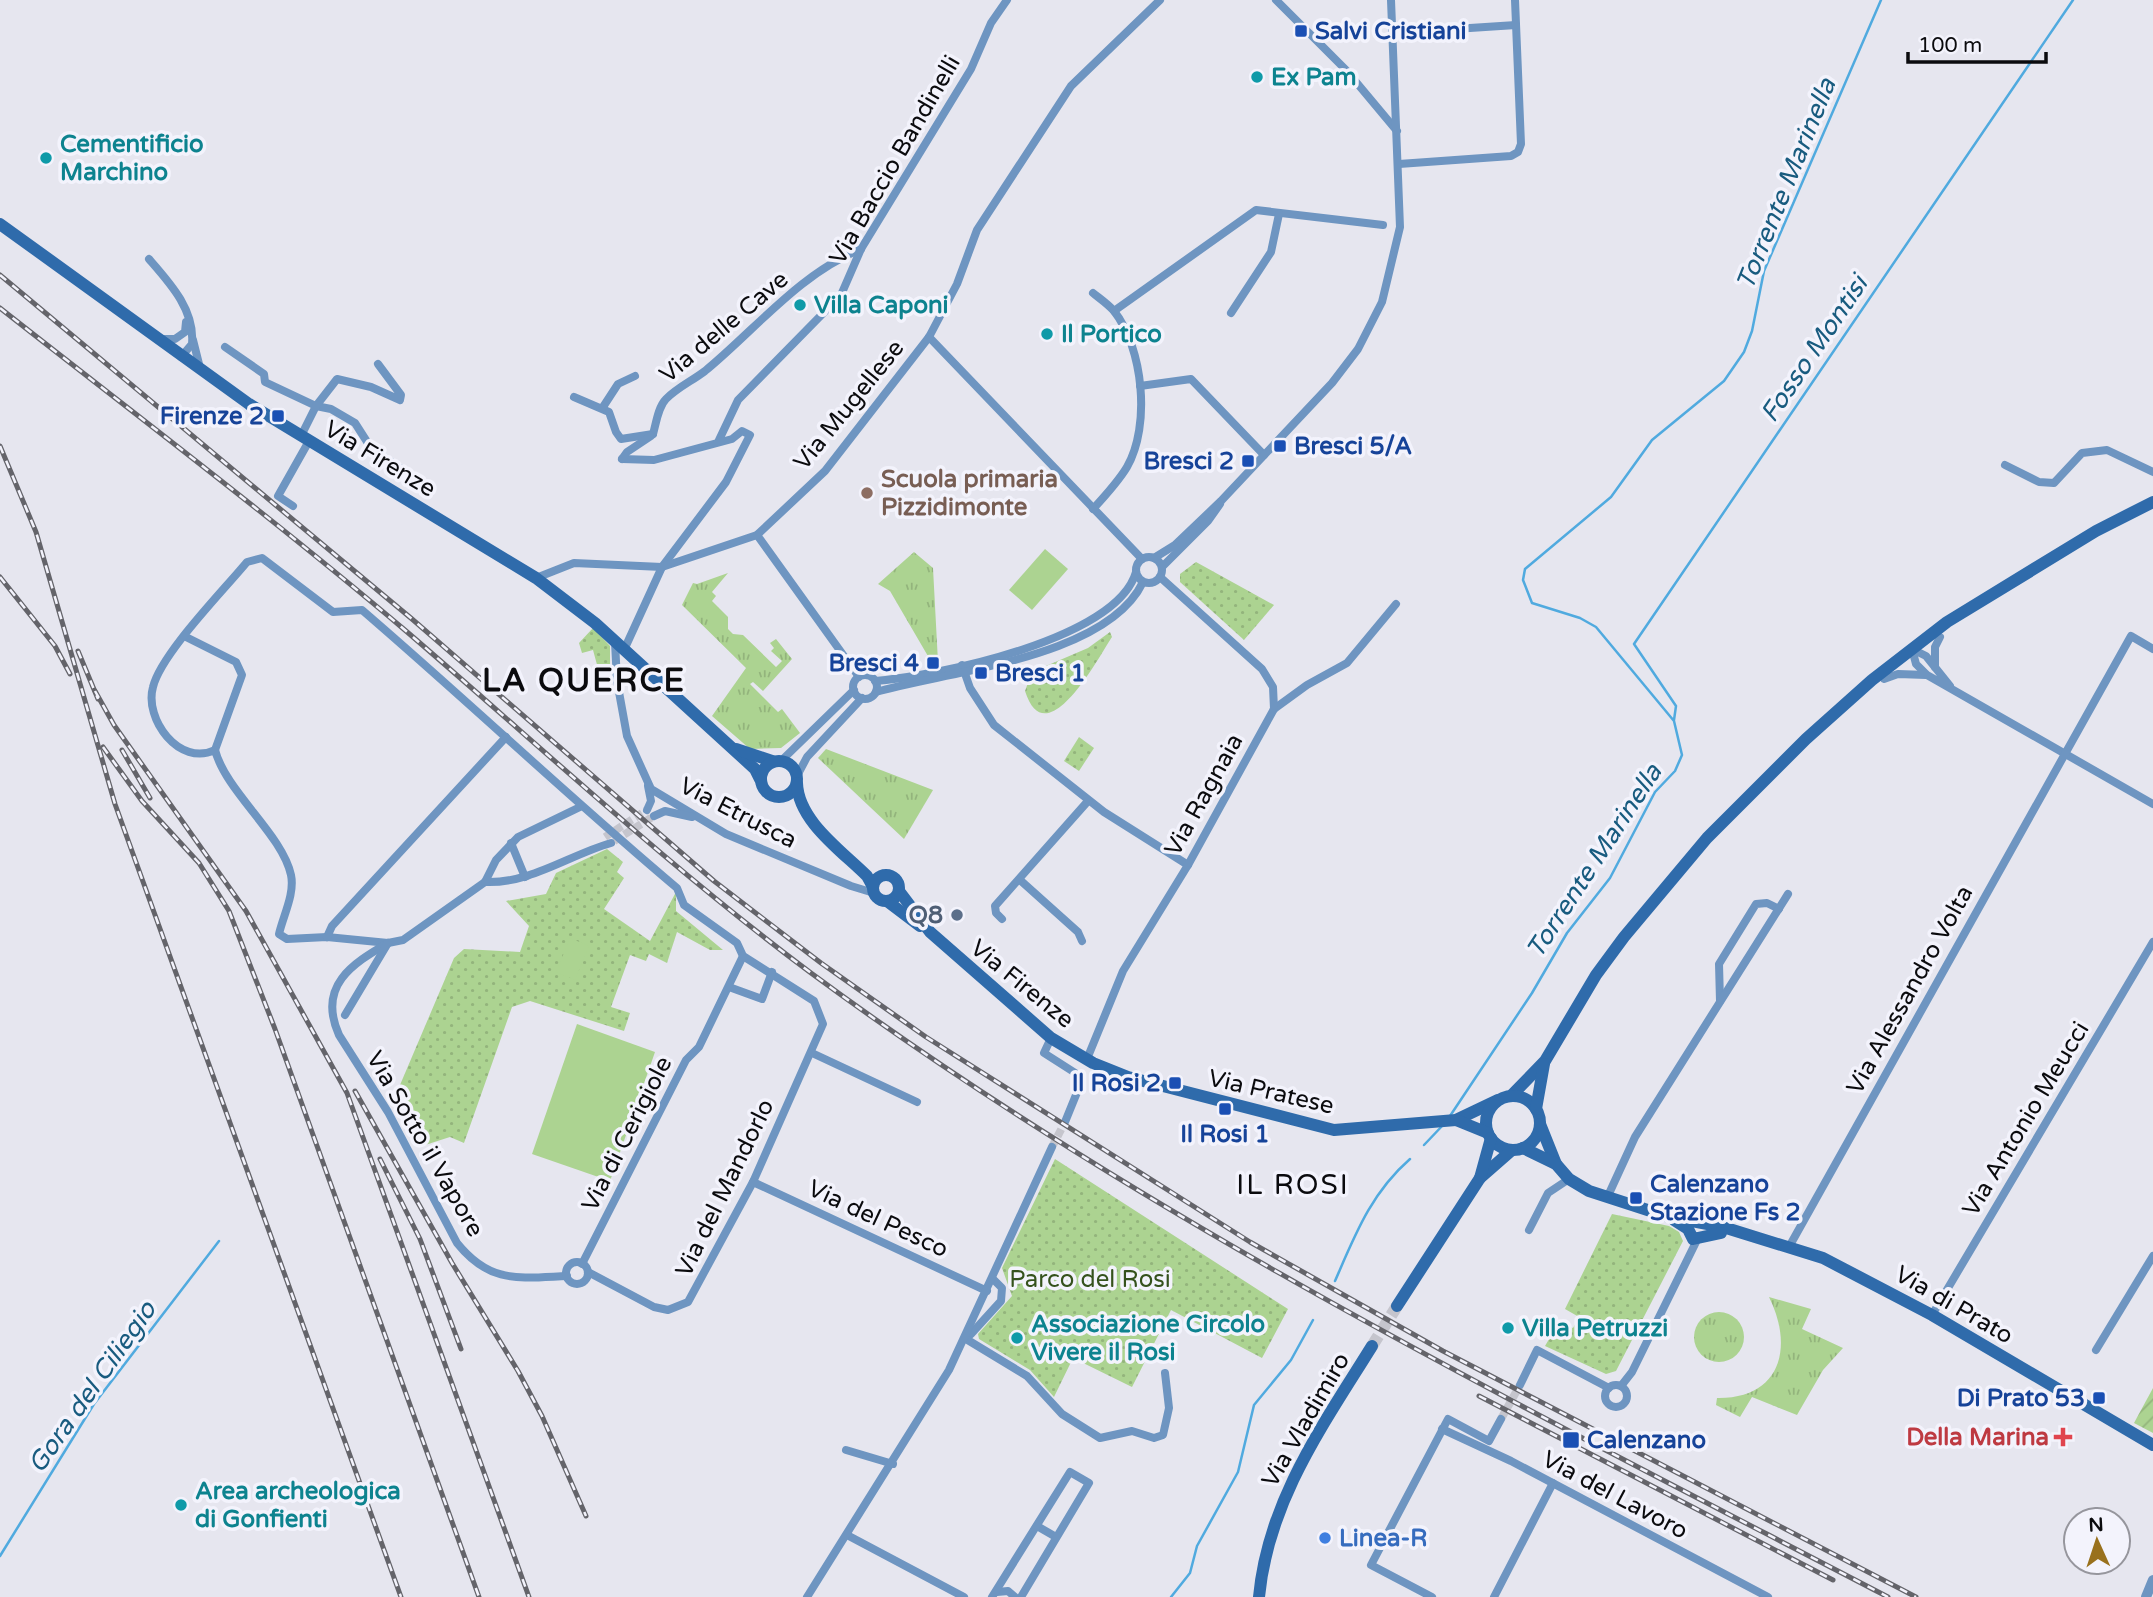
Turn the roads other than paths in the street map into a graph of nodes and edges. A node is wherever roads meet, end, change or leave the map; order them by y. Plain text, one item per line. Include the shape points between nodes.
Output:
1 (1007, 0) edge
2 (1160, 0) edge
3 (1276, 0) edge
4 (1391, 0) edge
5 (1515, 0) edge
6 (1516, 25) junction
7 (1393, 33) junction
8 (1397, 131) junction
9 (1399, 164) junction
10 (1279, 214) junction
11 (0, 225) edge
12 (1383, 225) dead end
13 (861, 249) junction
14 (149, 259) dead end
15 (1093, 293) dead end
16 (1114, 311) junction
17 (1231, 313) dead end
18 (151, 334) junction
19 (189, 334) junction
20 (929, 337) junction
21 (225, 347) dead end
22 (181, 357) junction
23 (378, 364) dead end
24 (201, 371) junction
25 (635, 376) dead end
26 (1140, 386) junction
27 (574, 397) dead end
28 (316, 405) junction
29 (603, 407) junction
30 (653, 434) junction
31 (305, 439) junction
32 (719, 440) junction
33 (1264, 455) junction
34 (2005, 465) dead end
35 (403, 470) dead end
36 (2153, 472) edge
37 (1221, 501) junction
38 (2153, 502) edge
39 (293, 506) dead end
40 (1093, 509) junction
41 (757, 535) junction
42 (1154, 558) junction
43 (1142, 559) junction
44 (1162, 566) junction
45 (662, 567) junction
46 (1136, 572) junction
47 (1160, 577) junction
48 (536, 578) junction
49 (1143, 582) junction
50 (1980, 603) junction
51 (1396, 604) dead end
52 (1940, 637) junction
53 (186, 638) junction
54 (620, 646) junction
55 (2153, 649) edge
56 (1915, 653) junction
57 (1935, 667) junction
58 (963, 669) junction
59 (1927, 675) junction
60 (859, 677) junction
61 (1884, 679) junction
62 (875, 681) junction
63 (1951, 686) junction
64 (853, 690) junction
65 (876, 692) junction
66 (862, 698) junction
67 (1851, 701) junction
68 (1274, 709) junction
69 (506, 737) junction
70 (726, 745) junction
71 (215, 750) junction
72 (2065, 753) junction
73 (636, 758) junction
74 (777, 761) junction
75 (761, 779) junction
76 (797, 780) junction
77 (773, 796) junction
78 (1088, 801) junction
79 (2153, 804) edge
80 (580, 807) junction
81 (647, 810) dead end
82 (654, 816) tunnel mouth
83 (808, 816) junction
84 (705, 821) junction
85 (608, 840) tunnel mouth
86 (511, 844) junction
87 (848, 857) junction
88 (1188, 865) junction
89 (884, 875) junction
90 (525, 877) junction
91 (1020, 880) junction
92 (485, 882) junction
93 (874, 890) junction
94 (899, 891) junction
95 (1788, 894) dead end
96 (887, 901) junction
97 (1779, 909) junction
98 (1002, 919) dead end
99 (930, 932) junction
100 (327, 937) junction
101 (356, 939) junction
102 (1082, 941) dead end
103 (2153, 942) edge
104 (388, 943) junction
105 (743, 957) junction
106 (359, 959) junction
107 (772, 972) junction
108 (1720, 976) junction
109 (1735, 979) junction
110 (729, 987) junction
111 (1720, 1004) junction
112 (345, 1016) dead end
113 (1051, 1038) junction
114 (812, 1053) junction
115 (1090, 1061) junction
116 (1545, 1061) junction
117 (1504, 1098) junction
118 (917, 1101) dead end
119 (1536, 1109) junction
120 (1450, 1121) junction
121 (1065, 1122) tunnel mouth
122 (1540, 1124) junction
123 (1490, 1135) junction
124 (1052, 1147) tunnel mouth
125 (1517, 1149) junction
126 (1556, 1164) junction
127 (1480, 1178) junction
128 (1569, 1179) junction
129 (753, 1182) junction
130 (1607, 1198) junction
131 (1529, 1230) dead end
132 (1704, 1233) junction
133 (1788, 1247) junction
134 (2153, 1256) edge
135 (582, 1264) junction
136 (588, 1272) junction
137 (566, 1276) junction
138 (993, 1279) junction
139 (584, 1281) junction
140 (611, 1287) junction
141 (987, 1291) junction
142 (1397, 1307) tunnel mouth
143 (1932, 1315) junction
144 (966, 1339) junction
145 (1372, 1346) tunnel mouth
146 (2096, 1350) dead end
147 (1165, 1373) dead end
148 (1520, 1385) tunnel mouth
149 (1621, 1387) junction
150 (1609, 1388) junction
151 (1501, 1419) tunnel mouth
152 (1442, 1429) junction
153 (2149, 1441) edge
154 (846, 1450) dead end
155 (893, 1464) junction
156 (1553, 1483) junction
157 (1037, 1526) junction
158 (847, 1535) junction
159 (1056, 1537) junction
160 (2153, 1580) edge
161 (995, 1594) edge
162 (807, 1597) edge
163 (964, 1597) edge
164 (1015, 1597) edge
165 (1021, 1597) edge
166 (1259, 1597) edge
167 (1432, 1597) edge
168 (1494, 1597) edge
169 (1768, 1597) edge
170 (2146, 1597) edge

1 - 13 street, Via Baccio Bandinelli via 991,23 971,69
2 - 20 street, Via Mugellese via 1071,86 977,230 957,284
3 - 8 street via 1346,70
4 - 7 street
5 - 6 street
6 - 7 street
6 - 9 street via 1518,152
7 - 8 street
8 - 9 street
9 - 33 street via 1400,227 1391,277 1379,310 1346,366
10 - 12 street
10 - 16 street via 1256,210
10 - 17 street via 1271,252
11 - 18 main road, Via Firenze
13 - 30 street, Via delle Cave via 819,273 705,370 683,383 664,401
13 - 32 street, Via Baccio Bandinelli via 841,295 738,400
14 - 19 street via 177,289
15 - 16 street
16 - 26 street via 1134,353
18 - 19 street via 164,340
18 - 22 main road, Via Firenze
19 - 22 street
19 - 24 street
20 - 40 street
20 - 41 street, Via Mugellese via 834,461
21 - 28 street via 264,374 265,382
22 - 24 main road, Via Firenze
23 - 28 street via 400,400 337,379
24 - 31 main road, Via Firenze
25 - 29 street, Via delle Cave via 618,384
26 - 33 street via 1191,379
26 - 40 street via 1136,445 1128,466
27 - 29 street
28 - 31 street
28 - 35 street via 355,423 371,448
29 - 30 street via 621,439
30 - 32 street via 622,458 654,460
31 - 39 street via 278,496
31 - 48 main road, Via Firenze
32 - 45 street via 732,439 744,430 750,435 726,482
33 - 37 street
34 - 36 street via 2039,482 2054,483 2082,453 2107,450
37 - 42 street via 1175,545
37 - 44 street via 1208,521
38 - 50 main road via 2096,531
40 - 43 street
41 - 45 street, Via Mugellese
41 - 60 street
42 - 43 street
42 - 44 street
43 - 46 street
44 - 47 street
45 - 48 street, Via Mugellese via 574,563
45 - 54 street
46 - 49 street
46 - 58 street via 1122,598 1058,637
47 - 49 street
47 - 68 street via 1262,669 1273,687
48 - 54 main road, Via Firenze
49 - 58 street via 1115,614 1050,651
50 - 52 main road
50 - 56 main road via 1947,622
51 - 68 street via 1347,663
52 - 56 main road
52 - 57 street
53 - 69 street via 247,562 262,558 333,612 362,610
53 - 71 street via 236,662 242,675
53 - 71 street via 154,684 150,706 173,744 207,754
54 - 70 main road, Via Firenze
54 - 73 street, Via Etrusca via 621,708
55 - 72 street, Via Alessandro Volta via 2131,636
56 - 57 street
56 - 59 street
56 - 61 main road
56 - 67 main road
57 - 63 street
58 - 62 street
58 - 65 street
58 - 78 street via 994,725
59 - 61 street
59 - 63 street
60 - 62 street via 870,676
60 - 64 street
61 - 67 main road
62 - 65 street
63 - 72 street
64 - 66 street
64 - 74 street
65 - 66 street
66 - 76 street via 807,757
67 - 116 main road via 1763,779 1691,858 1610,956
68 - 88 street, Via Ragnaia
69 - 80 street
69 - 100 street via 332,926
70 - 74 main road, Via Firenze
70 - 75 main road, Via Firenze
71 - 100 street via 291,875 279,933 287,939
72 - 79 street
72 - 133 street, Via Alessandro Volta
73 - 81 street via 652,802
73 - 84 street, Via Etrusca via 652,789
74 - 75 main road via 764,768
74 - 76 main road, Via Firenze via 792,765
75 - 77 main road, Via Firenze
76 - 77 main road via 785,796
76 - 83 main road, Via Firenze via 799,801
77 - 83 main road, Via Firenze
78 - 88 street
78 - 91 street
80 - 86 street
80 - 105 street via 677,888 684,905 737,943
82 - 84 street via 666,811
83 - 87 main road, Via Firenze
84 - 93 street, Via Etrusca via 760,849
85 - 90 street
86 - 90 street
86 - 92 street
87 - 89 main road, Via Firenze
87 - 93 main road, Via Firenze
88 - 115 street, Via Ragnaia via 1123,971
89 - 93 main road via 876,879
89 - 94 main road, Via Firenze via 896,879
90 - 92 street
91 - 98 street via 995,906
91 - 102 street via 1078,932
92 - 104 street, Via Sotto il Vapore via 415,934
93 - 96 main road, Via Firenze
94 - 96 main road
94 - 99 main road, Via Firenze
95 - 97 street
96 - 99 main road, Via Firenze
97 - 108 street via 1756,904 1719,964
97 - 109 street
99 - 113 main road, Via Firenze
100 - 101 street
101 - 104 street
101 - 106 street via 362,947
103 - 143 street, Via Antonio Meucci
104 - 106 street, Via Sotto il Vapore
104 - 112 street
105 - 107 street
105 - 110 street, Via di Cerigiole
106 - 137 street, Via Sotto il Vapore via 335,989 335,1025 388,1112 457,1243 471,1261 489,1272 522,1278
107 - 110 street via 762,999
107 - 114 street, Via del Mandorlo via 814,1001 823,1024
108 - 109 street
108 - 111 street
109 - 111 street
110 - 135 street, Via di Cerigiole via 699,1047 686,1060
111 - 130 street via 1635,1137
113 - 115 main road, Via Firenze
113 - 121 street via 1044,1053 1080,1076
114 - 118 street
114 - 129 street, Via del Mandorlo
115 - 120 main road, Via Pratese via 1177,1092 1312,1126 1356,1130
116 - 117 main road
116 - 119 main road
117 - 119 main road via 1528,1100
117 - 120 main road
117 - 123 main road via 1488,1115
119 - 122 main road, Via di Prato
120 - 123 main road, Via di Prato
122 - 125 main road via 1533,1141
122 - 126 main road, Via di Prato
123 - 125 main road, Via di Prato via 1504,1148
123 - 127 main road
124 - 138 street
125 - 126 main road, Via di Prato
125 - 127 main road
126 - 128 main road, Via di Prato
127 - 142 main road
128 - 130 main road, Via di Prato
128 - 131 street via 1548,1193
129 - 140 street, Via del Mandorlo via 688,1302 668,1310
129 - 141 street, Via del Pesco
130 - 132 main road, Via di Prato via 1691,1225 1703,1222
132 - 133 main road, Via di Prato via 1723,1227
132 - 149 street
133 - 143 main road, Via di Prato via 1823,1258
134 - 146 street
135 - 136 street
135 - 137 street via 570,1265
136 - 139 street
136 - 140 street, Via del Mandorlo
137 - 139 street via 575,1284
138 - 141 street
138 - 144 street via 1002,1288 1001,1301
139 - 140 street, Via del Mandorlo
141 - 144 street
143 - 153 main road, Via di Prato
144 - 147 street via 1027,1376 1062,1414 1100,1438 1132,1431 1154,1438 1164,1435 1169,1408
144 - 155 street
145 - 166 main road, Via Vladimiro via 1294,1474 1268,1546
148 - 150 street via 1537,1350
149 - 150 street
149 - 150 street via 1626,1399 1616,1407 1605,1399
151 - 152 street via 1489,1441 1448,1419
152 - 156 street, Via del Lavoro
152 - 167 street via 1371,1565
154 - 155 street
155 - 158 street
156 - 168 street
156 - 169 street, Via del Lavoro
157 - 159 street
157 - 159 street via 1070,1472 1089,1483
157 - 161 street
158 - 162 street
158 - 163 street
159 - 165 street
160 - 170 street
161 - 164 street via 1007,1591

